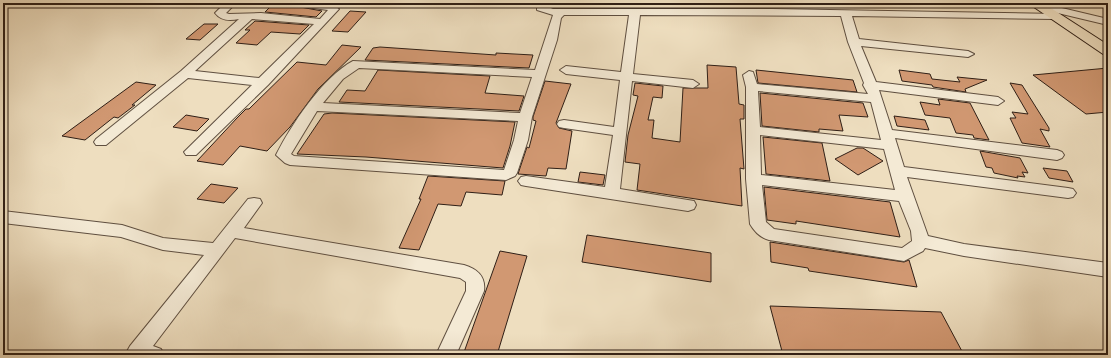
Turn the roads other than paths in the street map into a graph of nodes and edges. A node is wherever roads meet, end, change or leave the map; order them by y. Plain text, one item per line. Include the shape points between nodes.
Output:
1 (231, 3) edge
2 (298, 3) edge
3 (542, 3) edge
4 (896, 3) edge
5 (952, 3) edge
6 (1036, 4) edge
7 (600, 8) edge
8 (666, 8) edge
9 (730, 8) edge
10 (769, 8) edge
11 (561, 12) junction
12 (635, 13) junction
13 (846, 14) junction
14 (906, 14) junction
15 (967, 15) junction
16 (249, 16) junction
17 (1055, 16) junction
18 (323, 22) junction
19 (1108, 22) edge
20 (854, 42) junction
21 (1108, 51) edge
22 (968, 54) dead end
23 (566, 70) dead end
24 (185, 74) junction
25 (540, 74) junction
26 (628, 76) junction
27 (264, 82) junction
28 (693, 84) dead end
29 (873, 92) junction
30 (998, 101) dead end
31 (315, 107) junction
32 (525, 117) junction
33 (564, 124) dead end
34 (753, 130) junction
35 (621, 132) junction
36 (888, 139) junction
37 (101, 142) dead end
38 (191, 152) dead end
39 (1057, 155) dead end
40 (898, 171) junction
41 (754, 179) junction
42 (526, 181) dead end
43 (612, 193) junction
44 (1068, 193) dead end
45 (905, 196) junction
46 (254, 203) dead end
47 (688, 205) dead end
48 (3, 216) edge
49 (233, 232) junction
50 (920, 241) junction
51 (219, 250) junction
52 (1108, 270) edge
53 (142, 354) edge
54 (446, 355) edge

1 - 16 street via 222,9 222,16
2 - 18 street via 329,6 334,9
3 - 11 street via 543,10
4 - 14 street
5 - 15 street
6 - 17 main road
6 - 19 street
7 - 11 street
7 - 12 street
8 - 9 street
8 - 12 street
9 - 10 street
10 - 13 street
11 - 25 street via 556,18
12 - 26 street
13 - 14 street
13 - 20 street
14 - 15 street
15 - 17 street
16 - 18 street
16 - 24 street
17 - 21 main road
18 - 27 street
20 - 22 street
20 - 29 street
23 - 26 street
24 - 27 street
24 - 37 street
25 - 31 street via 357,64 350,66 335,80
25 - 32 street
26 - 28 street
26 - 35 street
27 - 38 street
29 - 30 street
29 - 34 street via 751,81
29 - 36 street
31 - 32 street
31 - 32 street via 283,155 290,160 506,175 510,173 521,140
33 - 35 street
34 - 36 street
34 - 41 street
35 - 43 street
36 - 39 street
36 - 40 street
40 - 44 street
40 - 45 street
41 - 45 street
41 - 50 street via 758,224 769,234 904,255 917,247
42 - 43 street
43 - 47 street
45 - 50 street via 919,231
46 - 49 street
48 - 51 street via 122,231 163,244
49 - 51 street
49 - 54 street via 464,272 473,276 477,283 475,291
50 - 52 street via 964,250
51 - 53 street

